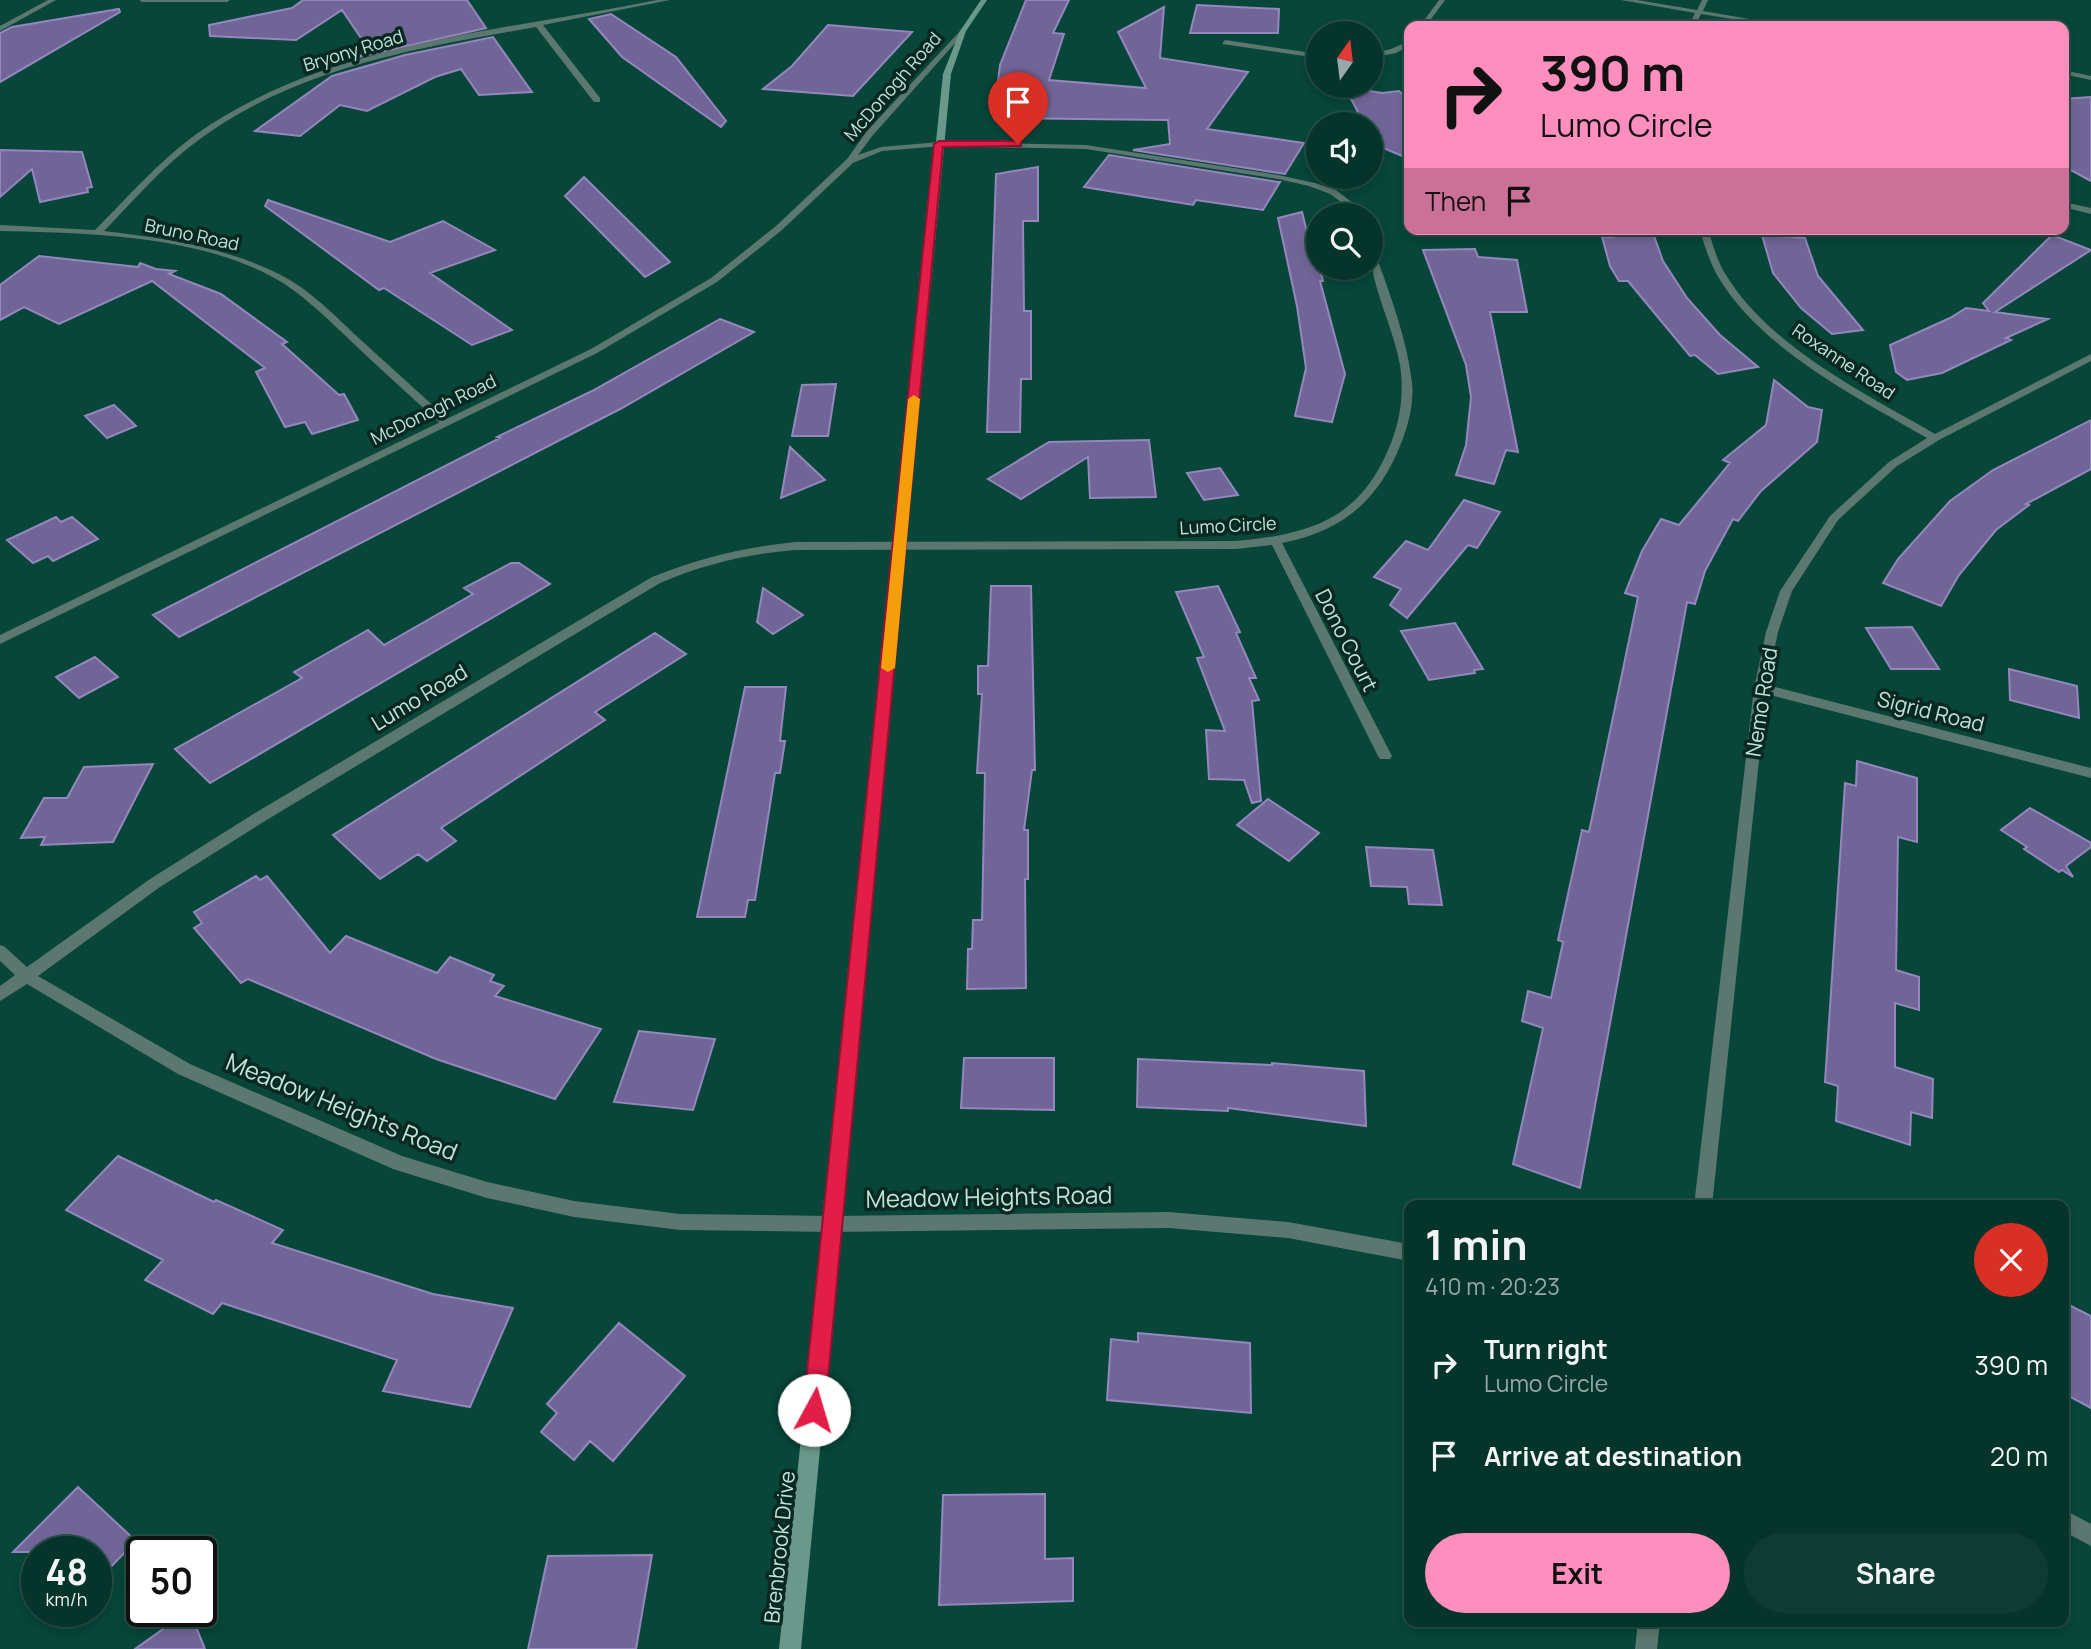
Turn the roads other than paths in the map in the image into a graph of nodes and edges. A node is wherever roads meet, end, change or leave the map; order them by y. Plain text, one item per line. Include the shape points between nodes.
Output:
1 (53, 0) edge
2 (142, 0) edge
3 (227, 0) edge
4 (667, 0) edge
5 (984, 0) edge
6 (1442, 0) edge
7 (1624, 0) edge
8 (1705, 0) edge
9 (1698, 12) junction
10 (1427, 21) edge
11 (1694, 21) edge
12 (1755, 21) edge
13 (538, 24) junction
14 (0, 29) edge
15 (963, 31) junction
16 (1225, 42) dead end
17 (1404, 46) edge
18 (1383, 53) edge
19 (1306, 54) edge
20 (2069, 73) edge
21 (2091, 78) edge
22 (597, 100) dead end
23 (939, 144) junction
24 (850, 161) junction
25 (1347, 203) edge
26 (2069, 206) edge
27 (2091, 211) edge
28 (0, 228) edge
29 (96, 234) junction
30 (1706, 235) edge
31 (1379, 280) edge
32 (2091, 357) edge
33 (445, 422) junction
34 (1934, 438) junction
35 (1276, 542) junction
36 (900, 545) junction
37 (0, 640) edge
38 (1760, 688) junction
39 (1385, 756) dead end
40 (2091, 773) edge
41 (0, 951) edge
42 (26, 976) junction
43 (0, 995) edge
44 (1704, 1200) edge
45 (832, 1224) junction
46 (1404, 1252) edge
47 (2069, 1523) edge
48 (2091, 1536) edge
49 (1648, 1627) edge
50 (790, 1649) edge
51 (1646, 1649) edge

1 - 14 street
2 - 3 street
4 - 13 street, Bryony Road
5 - 15 main road, McDonogh Road
6 - 10 street
7 - 9 street
8 - 9 street
9 - 11 street
9 - 12 street
13 - 22 street
13 - 29 street, Bryony Road via 409,49 285,89 203,133
15 - 23 main road, Brenbrook Drive via 947,74
15 - 24 street, McDonogh Road
16 - 19 street
17 - 18 street
20 - 21 street
23 - 24 street, McDonogh Road via 881,149
23 - 25 street via 1086,147 1278,177 1309,184
23 - 36 main road, Brenbrook Drive
24 - 33 street, McDonogh Road via 779,228 692,294 594,351
26 - 27 street
28 - 29 street, Bruno Road
29 - 33 street, Bruno Road via 207,251 277,276 308,296
30 - 34 street, Roxanne Road via 1723,278 1770,329 1850,388
31 - 35 street, Lumo Circle via 1408,386 1395,449 1377,483 1350,512 1320,530
32 - 34 street, Nemo Road
33 - 37 street, McDonogh Road
34 - 38 street, Nemo Road via 1893,464 1834,518 1786,591
35 - 36 street, Lumo Circle
35 - 39 street, Dono Court
36 - 42 street, Lumo Road via 745,550 703,560 656,580 248,824 155,883
36 - 45 main road, Brenbrook Drive
38 - 40 street, Sigrid Road
38 - 44 street, Nemo Road
41 - 42 street, Meadow Heights Road
42 - 43 street, Lumo Road
42 - 45 street, Meadow Heights Road via 184,1069 399,1163 487,1190 574,1209 680,1222
45 - 46 street, Meadow Heights Road via 1169,1220 1288,1230
45 - 50 main road, Brenbrook Drive
47 - 48 street
49 - 51 street

